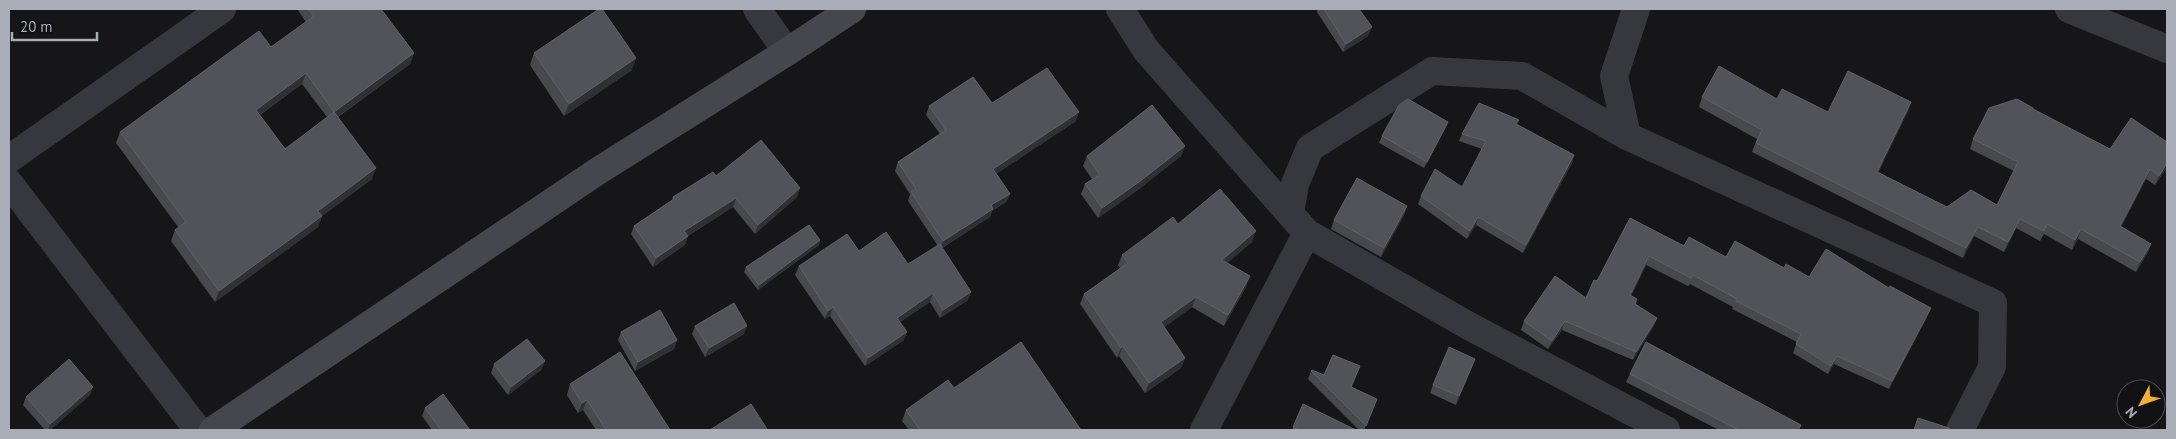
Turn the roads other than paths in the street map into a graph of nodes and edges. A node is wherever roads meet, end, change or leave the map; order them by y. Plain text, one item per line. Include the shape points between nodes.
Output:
1 (222, 9) edge
2 (758, 9) edge
3 (852, 9) edge
4 (1120, 9) edge
5 (1636, 9) edge
6 (2069, 9) edge
7 (2167, 49) edge
8 (787, 52) junction
9 (1627, 136) junction
10 (9, 159) edge
11 (9, 183) edge
12 (1299, 223) junction
13 (198, 430) edge
14 (213, 430) edge
15 (1204, 430) edge
16 (1666, 430) edge
17 (1960, 430) edge

1 - 10 street
2 - 8 street
3 - 8 main road
4 - 12 street via 1146,50
5 - 9 street via 1614,76
6 - 7 street
8 - 14 main road via 598,171
9 - 12 street via 1522,76 1432,71 1310,148 1295,184
9 - 17 street via 1993,303 1992,367
11 - 13 street
12 - 15 street
12 - 16 street via 1469,326

